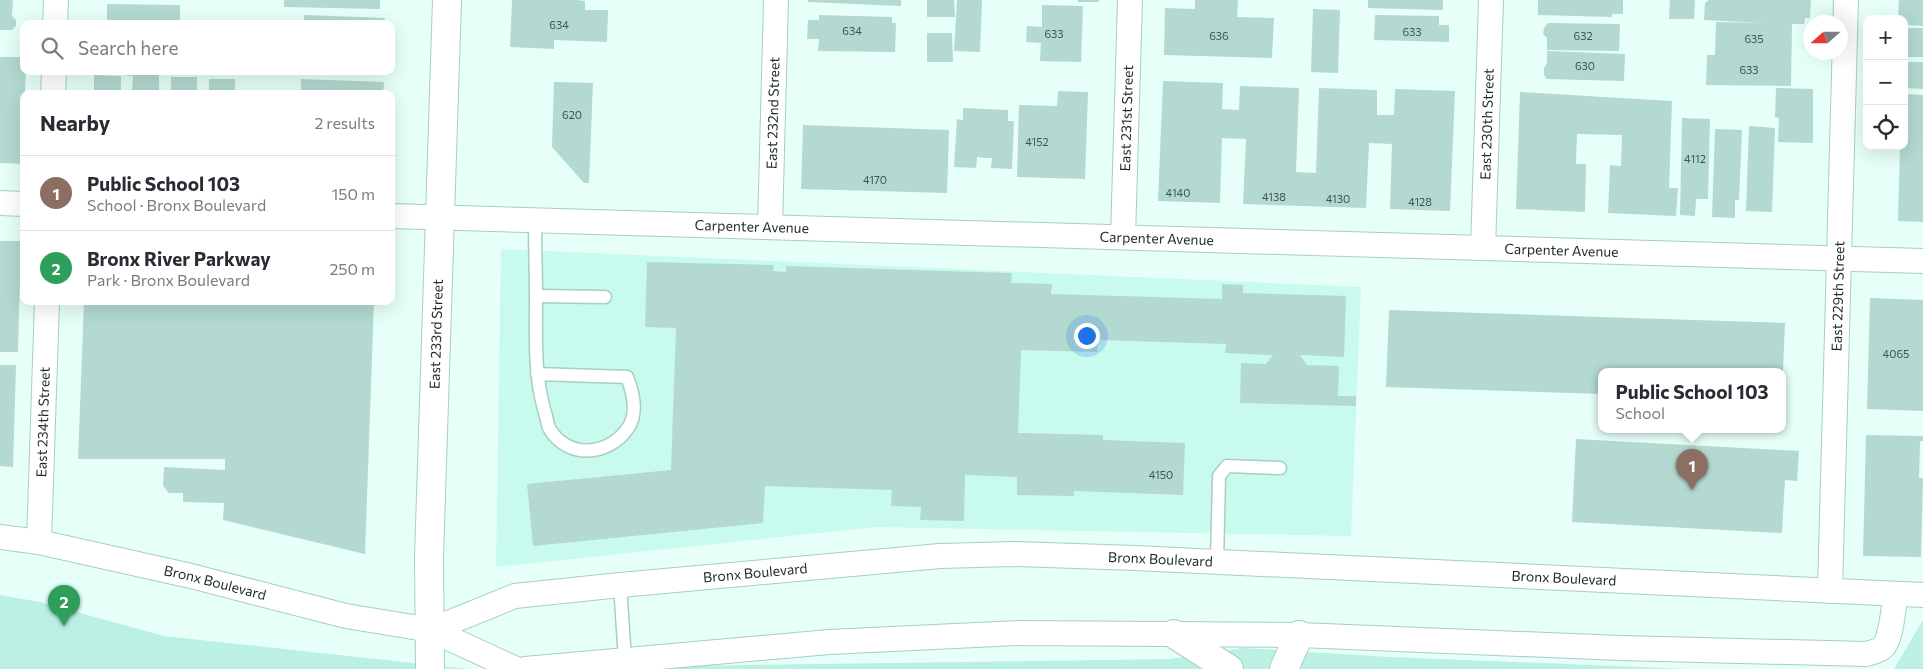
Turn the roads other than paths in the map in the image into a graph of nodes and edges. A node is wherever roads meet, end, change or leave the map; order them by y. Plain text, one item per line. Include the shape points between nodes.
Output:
1 (56, 0) edge
2 (447, 0) edge
3 (776, 0) edge
4 (1130, 0) edge
5 (1491, 0) edge
6 (1846, 0) edge
7 (55, 20) edge
8 (54, 75) edge
9 (53, 90) edge
10 (0, 203) edge
11 (20, 204) edge
12 (395, 216) edge
13 (440, 218) junction
14 (535, 220) junction
15 (770, 227) junction
16 (1123, 237) junction
17 (1483, 248) junction
18 (1838, 259) junction
19 (1923, 261) edge
20 (536, 296) junction
21 (605, 297) dead end
22 (46, 305) edge
23 (537, 374) junction
24 (1280, 468) dead end
25 (0, 537) edge
26 (39, 542) junction
27 (1217, 562) junction
28 (620, 584) junction
29 (1830, 591) junction
30 (1896, 594) junction
31 (1923, 595) edge
32 (431, 630) junction
33 (1174, 634) junction
34 (1299, 635) junction
35 (625, 660) junction
36 (430, 669) edge
37 (516, 669) edge
38 (525, 669) edge
39 (1229, 669) edge
40 (1284, 669) edge

1 - 7 street
2 - 13 main road, East 233rd Street
3 - 15 street, East 232nd Street
4 - 16 street, East 231st Street
5 - 17 street, East 230th Street
6 - 18 street, East 229th Street
8 - 9 street
10 - 11 street
12 - 13 street, Carpenter Avenue
13 - 14 street, Carpenter Avenue
13 - 32 main road, East 233rd Street via 429,557
14 - 15 street, Carpenter Avenue
14 - 20 lane
15 - 16 street, Carpenter Avenue
16 - 17 street, Carpenter Avenue
17 - 18 street, Carpenter Avenue
18 - 19 street, Carpenter Avenue
18 - 29 street, East 229th Street
20 - 21 lane
20 - 23 lane
22 - 26 street, East 234th Street
23 - 23 lane via 549,427 561,443 581,451 598,450 616,440 628,428 634,411 633,392 627,377
24 - 27 lane via 1228,466 1219,476
25 - 26 street, Bronx Boulevard
26 - 32 street, Bronx Boulevard via 191,576 346,616
27 - 28 street, Bronx Boulevard via 1014,554 940,556
27 - 29 street, Bronx Boulevard
28 - 32 street, Bronx Boulevard via 515,596
28 - 35 lane
29 - 30 street, Bronx Boulevard
30 - 31 street, Bronx Boulevard
30 - 34 street via 1890,629 1883,647 1860,654
32 - 36 main road, East 233rd Street
32 - 37 street, Bronx Boulevard
33 - 34 street
33 - 35 street via 975,634 828,642
33 - 39 main road
34 - 40 main road
35 - 38 street

